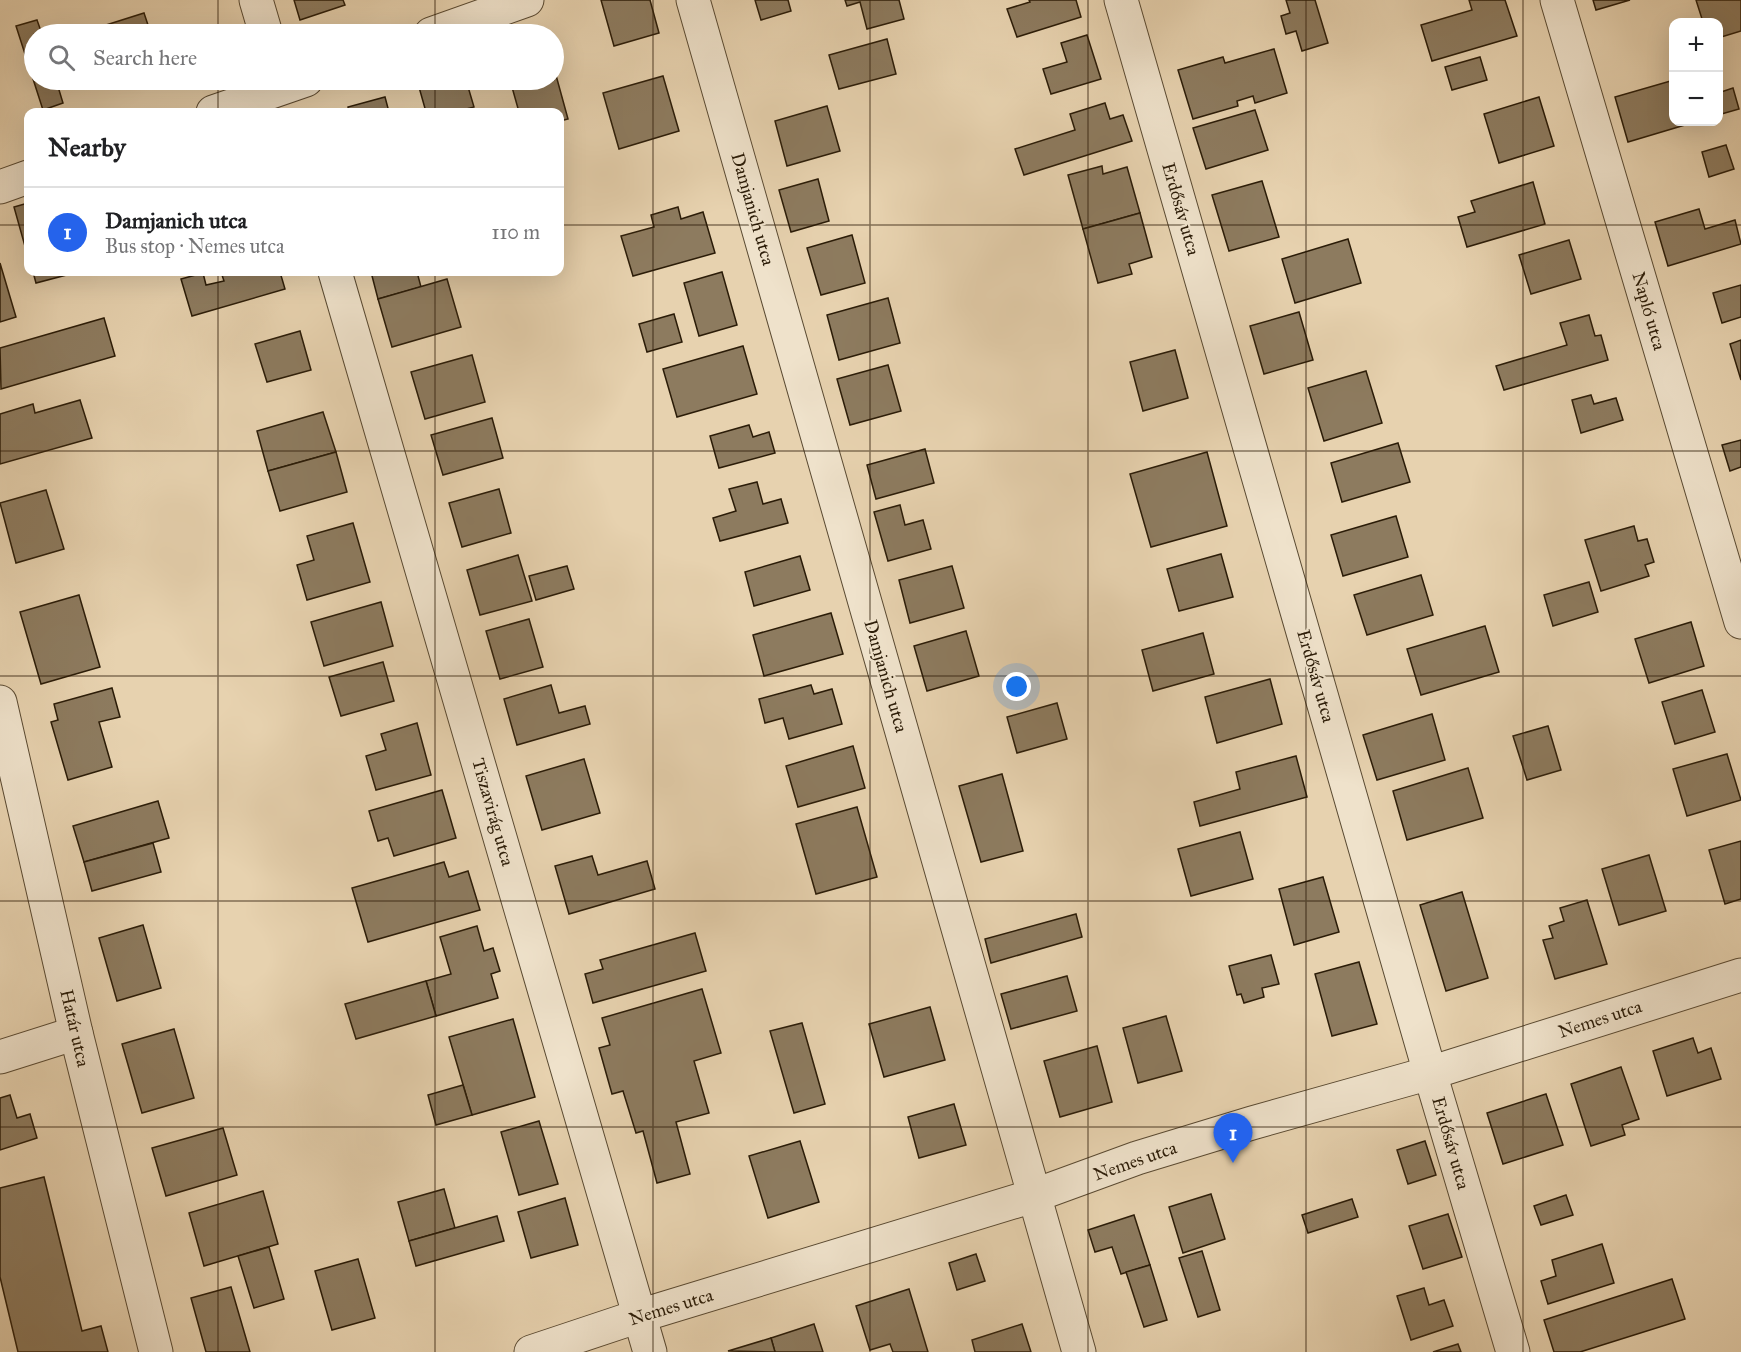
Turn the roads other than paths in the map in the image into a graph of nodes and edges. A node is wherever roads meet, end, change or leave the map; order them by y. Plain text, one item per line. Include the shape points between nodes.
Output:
1 (256, 0) edge
2 (527, 0) edge
3 (693, 0) edge
4 (1121, 0) edge
5 (1557, 0) edge
6 (263, 24) edge
7 (459, 24) edge
8 (289, 90) edge
9 (227, 108) edge
10 (24, 178) edge
11 (0, 187) edge
12 (336, 276) edge
13 (1741, 622) edge
14 (0, 702) edge
15 (1741, 975) edge
16 (76, 1033) junction
17 (0, 1057) edge
18 (1430, 1073) junction
19 (1033, 1196) junction
20 (639, 1316) junction
21 (156, 1352) edge
22 (531, 1352) edge
23 (650, 1352) edge
24 (1079, 1352) edge
25 (1513, 1352) edge

1 - 6 street
2 - 7 street
3 - 19 street, Damjanich utca
4 - 18 street, Erdősáv utca
5 - 13 street, Napló utca
8 - 9 street
10 - 11 street
12 - 20 street, Tiszavirág utca
14 - 16 street, Határ utca
15 - 18 street, Nemes utca
16 - 17 street
16 - 21 street, Határ utca
18 - 19 street, Nemes utca via 1137,1158
18 - 25 street, Erdősáv utca
19 - 20 street, Nemes utca
19 - 24 street, Damjanich utca
20 - 22 street, Nemes utca
20 - 23 street, Tiszavirág utca

